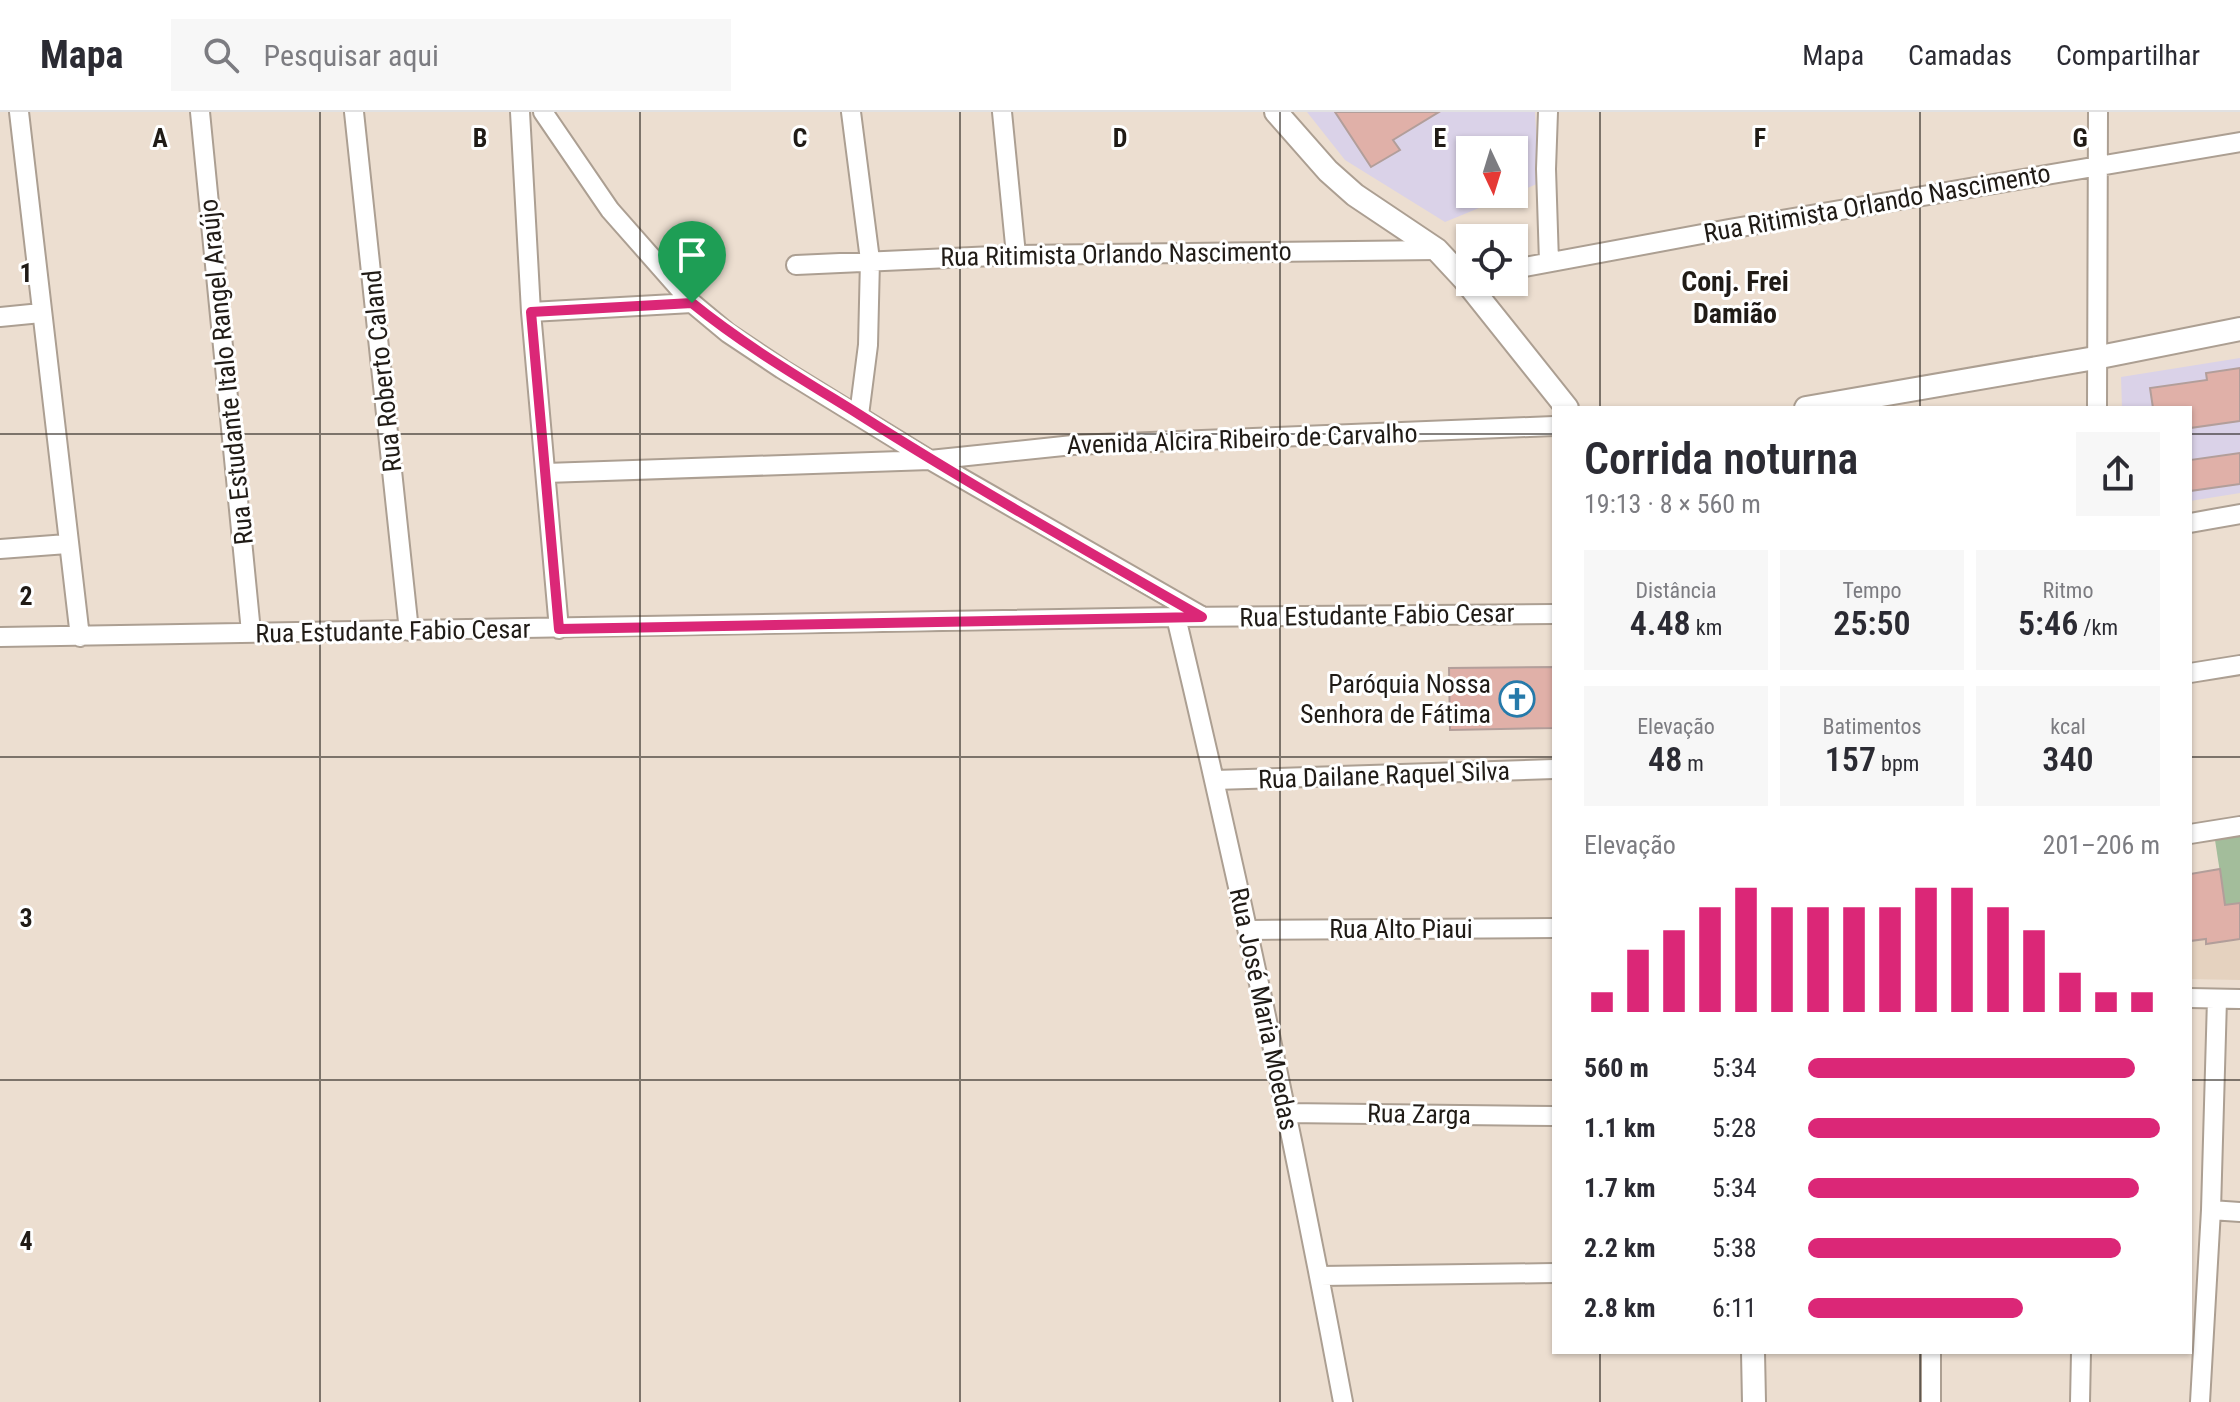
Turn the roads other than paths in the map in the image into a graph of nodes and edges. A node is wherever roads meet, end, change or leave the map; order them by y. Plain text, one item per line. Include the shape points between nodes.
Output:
1 (19, 112) edge
2 (200, 112) edge
3 (354, 112) edge
4 (520, 112) edge
5 (543, 112) edge
6 (851, 112) edge
7 (1002, 112) edge
8 (1276, 112) edge
9 (1548, 112) edge
10 (2098, 112) edge
11 (2240, 142) edge
12 (2100, 164) junction
13 (1437, 250) junction
14 (1016, 255) junction
15 (870, 260) junction
16 (1549, 262) junction
17 (796, 265) dead end
18 (1528, 266) edge
19 (1456, 268) edge
20 (1480, 296) edge
21 (692, 303) junction
22 (531, 312) junction
23 (41, 313) junction
24 (0, 317) edge
25 (2240, 329) edge
26 (2095, 358) junction
27 (1565, 406) edge
28 (1818, 406) edge
29 (2097, 406) edge
30 (859, 415) junction
31 (1552, 426) edge
32 (930, 460) junction
33 (546, 473) junction
34 (2240, 514) edge
35 (2192, 523) edge
36 (67, 544) junction
37 (0, 549) edge
38 (1552, 614) edge
39 (1176, 617) junction
40 (1202, 617) junction
41 (559, 629) junction
42 (409, 631) junction
43 (251, 632) junction
44 (0, 637) edge
45 (80, 637) junction
46 (2240, 665) edge
47 (2192, 673) edge
48 (1552, 769) edge
49 (1215, 780) junction
50 (2240, 826) edge
51 (2192, 834) edge
52 (1552, 928) edge
53 (1249, 930) junction
54 (2192, 998) edge
55 (2217, 999) junction
56 (2240, 999) edge
57 (1285, 1113) junction
58 (1552, 1116) edge
59 (2211, 1210) junction
60 (2240, 1212) edge
61 (1552, 1273) edge
62 (1320, 1276) junction
63 (1753, 1354) edge
64 (1931, 1354) edge
65 (2081, 1354) edge
66 (1343, 1402) edge
67 (1754, 1402) edge
68 (1931, 1402) edge
69 (2080, 1402) edge
70 (2200, 1402) edge

1 - 23 street
2 - 43 street, Rua Estudante Italo Rangel Araújo
3 - 42 street, Rua Roberto Caland
4 - 22 street
5 - 21 street via 610,210
6 - 15 street
7 - 14 street
8 - 13 street via 1355,195
9 - 16 street
10 - 12 street
11 - 12 street, Rua Ritimista Orlando Nascimento
12 - 16 street, Rua Ritimista Orlando Nascimento
12 - 26 street
13 - 14 street, Rua Ritimista Orlando Nascimento
13 - 19 street
14 - 15 street, Rua Ritimista Orlando Nascimento
15 - 17 street, Rua Ritimista Orlando Nascimento
15 - 30 street via 868,345
16 - 18 street, Rua Ritimista Orlando Nascimento
20 - 27 street
21 - 22 street
21 - 30 street via 728,333
22 - 33 street
23 - 24 street
23 - 36 street
25 - 26 street
26 - 28 street
26 - 29 street
30 - 32 street
31 - 32 street, Avenida Alcira Ribeiro de Carvalho via 1073,445
32 - 33 street, Avenida Alcira Ribeiro de Carvalho
32 - 40 street
33 - 41 street
34 - 35 street
36 - 37 street
36 - 45 street
38 - 40 street, Rua Estudante Fabio Cesar
39 - 40 street, Rua Estudante Fabio Cesar
39 - 41 street, Rua Estudante Fabio Cesar
39 - 49 street, Rua José Maria Moedas
41 - 42 street, Rua Estudante Fabio Cesar
42 - 43 street, Rua Estudante Fabio Cesar
43 - 45 street, Rua Estudante Fabio Cesar
44 - 45 street, Rua Estudante Fabio Cesar
46 - 47 street
48 - 49 street, Rua Dailane Raquel Silva
49 - 53 street, Rua José Maria Moedas
50 - 51 street
52 - 53 street, Rua Alto Piaui
53 - 57 street, Rua José Maria Moedas
54 - 55 street
55 - 56 street
55 - 59 street
57 - 58 street, Rua Zarga
57 - 62 street, Rua José Maria Moedas
59 - 60 street
59 - 70 street
61 - 62 street
62 - 66 street, Rua José Maria Moedas
63 - 67 street
64 - 68 street
65 - 69 street

